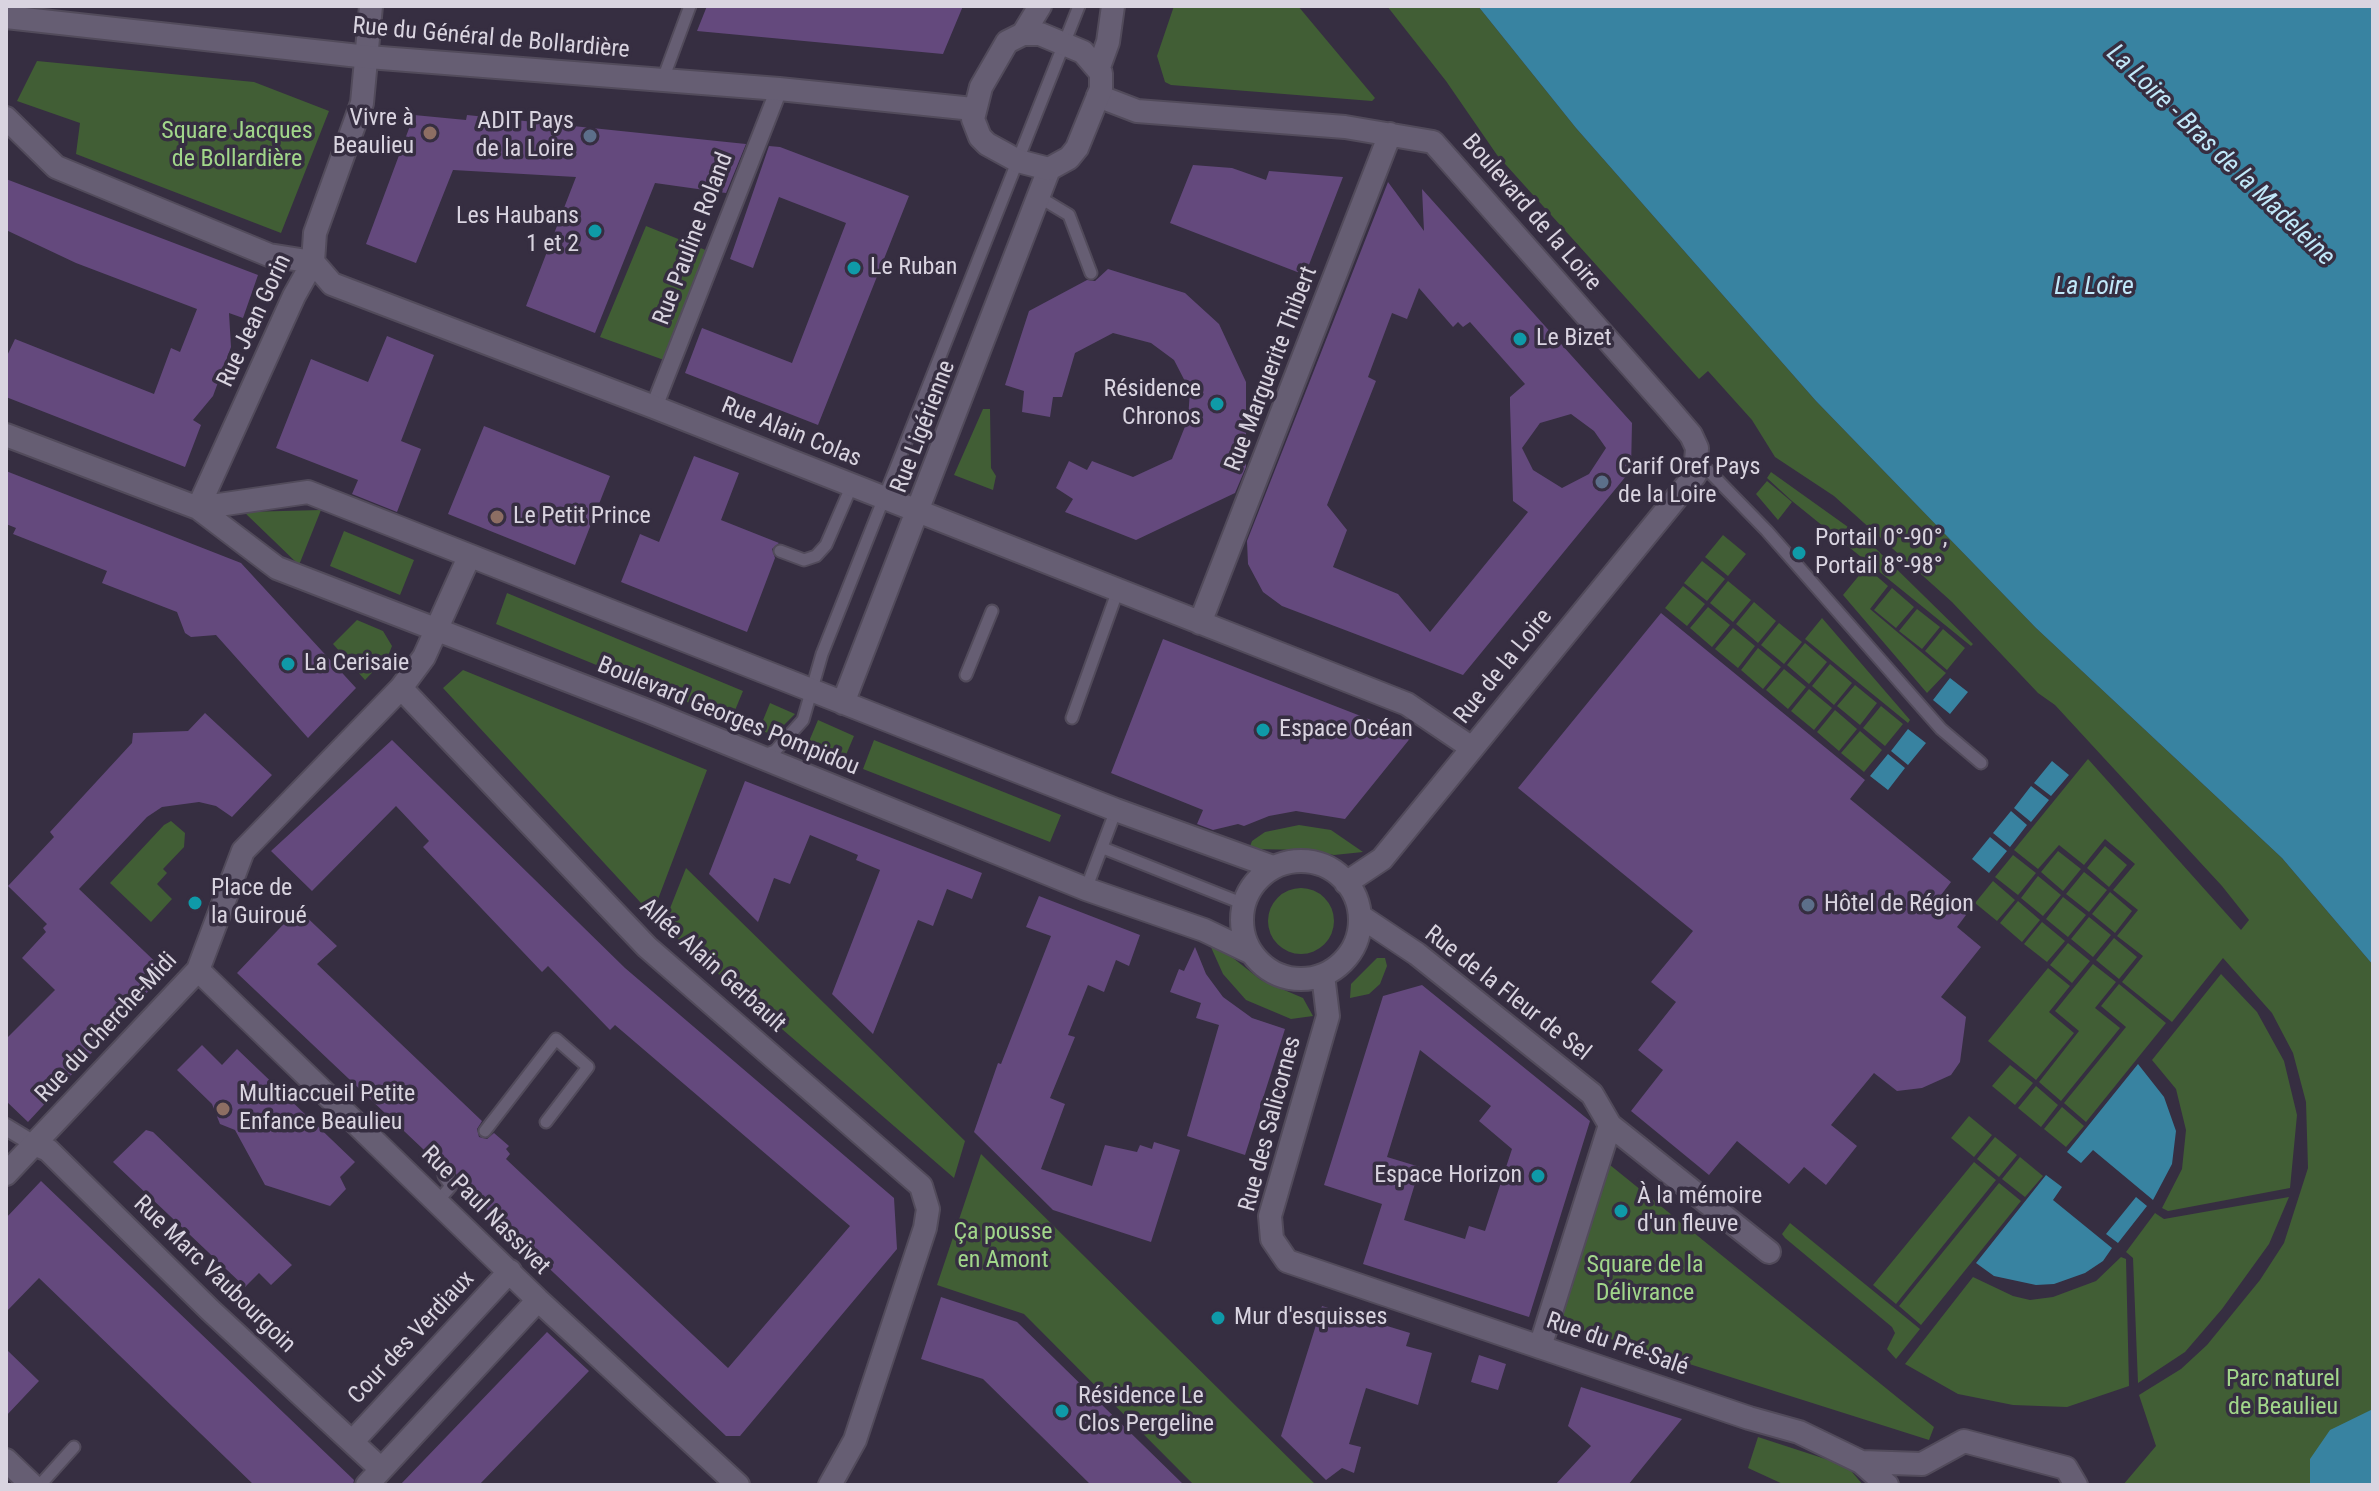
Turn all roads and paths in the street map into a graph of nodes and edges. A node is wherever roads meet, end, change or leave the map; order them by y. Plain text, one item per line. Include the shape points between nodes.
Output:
1 (371, 6) edge
2 (690, 6) edge
3 (1040, 6) edge
4 (1079, 6) edge
5 (1113, 6) edge
6 (6, 17) edge
7 (1023, 34) junction
8 (1064, 43) junction
9 (368, 57) junction
10 (1099, 67) junction
11 (663, 79) junction
12 (779, 89) junction
13 (1098, 96) junction
14 (973, 109) junction
15 (6, 118) edge
16 (1390, 134) junction
17 (1018, 161) junction
18 (1049, 169) junction
19 (1039, 197) junction
20 (313, 262) junction
21 (1091, 273) dead end
22 (654, 407) junction
23 (6, 435) edge
24 (1697, 468) junction
25 (852, 485) junction
26 (884, 497) junction
27 (198, 508) junction
28 (920, 511) junction
29 (780, 551) dead end
30 (469, 557) junction
31 (1118, 590) junction
32 (992, 611) dead end
33 (1200, 623) junction
34 (437, 632) junction
35 (966, 675) dead end
36 (401, 688) junction
37 (811, 689) junction
38 (843, 703) junction
39 (1072, 718) dead end
40 (1472, 748) junction
41 (757, 758) junction
42 (1981, 763) dead end
43 (1116, 810) junction
44 (1103, 848) junction
45 (1273, 867) junction
46 (1346, 883) junction
47 (1086, 889) junction
48 (1244, 904) junction
49 (1360, 916) junction
50 (1252, 953) junction
51 (198, 970) junction
52 (1323, 975) junction
53 (546, 1122) dead end
54 (1610, 1125) junction
55 (6, 1127) edge
56 (485, 1131) dead end
57 (34, 1144) junction
58 (448, 1173) dead end
59 (6, 1174) edge
60 (438, 1201) junction
61 (1769, 1252) dead end
62 (510, 1271) junction
63 (1352, 1285) joint
64 (538, 1300) junction
65 (1540, 1347) junction
66 (353, 1441) junction
67 (74, 1447) dead end
68 (6, 1460) edge
69 (1861, 1462) junction
70 (374, 1477) edge
71 (32, 1485) edge
72 (40, 1485) edge
73 (738, 1485) edge
74 (830, 1485) edge
75 (1887, 1485) edge
76 (2076, 1485) edge

1 - 9 street, Rue Jean Gorin
2 - 11 lane
3 - 7 street
4 - 8 lane
5 - 10 street
6 - 9 street, Rue du Général de Bollardière
7 - 8 street
7 - 14 street via 1007,42
8 - 10 street
8 - 17 lane
9 - 11 street, Rue du Général de Bollardière
9 - 20 street, Rue Jean Gorin via 362,103 315,233
10 - 13 street
11 - 12 street, Rue du Général de Bollardière
12 - 14 street, Rue du Général de Bollardière
12 - 22 street, Rue Pauline Roland
13 - 16 street, Boulevard de la Loire via 1137,111
13 - 18 street via 1077,148
14 - 17 street via 980,137
15 - 20 street via 56,167 269,255
16 - 24 street, Boulevard de la Loire via 1423,138 1442,150 1691,435
16 - 33 street, Rue Marguerite Thibert
17 - 18 street
17 - 26 lane
18 - 19 street, Rue Ligérienne
19 - 21 lane via 1069,215
19 - 28 street, Rue Ligérienne
20 - 22 street, Rue Alain Colas via 332,284
20 - 27 street, Rue Jean Gorin
22 - 25 street, Rue Alain Colas
23 - 27 street, Boulevard Georges Pompidou
24 - 40 street, Rue de la Loire
24 - 42 lane via 1767,531 1941,729
25 - 26 street, Rue Alain Colas
25 - 29 lane via 816,556 804,560
26 - 28 street, Rue Alain Colas
26 - 37 lane
27 - 30 street, Boulevard Georges Pompidou via 308,492
27 - 34 street, Boulevard Georges Pompidou via 277,568
28 - 31 street, Rue Alain Colas
28 - 38 street, Rue Ligérienne
30 - 34 street, Rue du Cherche-Midi
30 - 37 street, Boulevard Georges Pompidou
31 - 33 street, Rue Alain Colas
31 - 39 lane
32 - 35 lane
33 - 40 street, Rue Alain Colas via 1407,704
34 - 36 street, Rue du Cherche-Midi
34 - 41 street, Boulevard Georges Pompidou
36 - 51 street, Rue du Cherche-Midi via 243,851
36 - 74 street, Allée Alain Gerbault via 647,947 921,1186 928,1215 855,1440
37 - 38 street, Boulevard Georges Pompidou
37 - 41 lane via 803,720 775,751
38 - 43 street, Boulevard Georges Pompidou
40 - 46 street, Rue de la Loire via 1382,859
41 - 47 street, Boulevard Georges Pompidou
43 - 44 lane
43 - 45 street, Boulevard Georges Pompidou
44 - 47 lane
44 - 48 lane
45 - 46 street via 1312,862
45 - 48 street via 1253,885
46 - 49 street
47 - 50 street, Boulevard Georges Pompidou via 1204,930
48 - 50 street via 1242,929
49 - 52 street via 1351,952
49 - 54 street, Rue de la Fleur de Sel via 1417,954 1592,1094
50 - 52 street via 1286,977
51 - 57 street, Rue du Cherche-Midi
51 - 60 street, Rue Paul Nassivet
52 - 63 street, Rue des Salicornes via 1328,1016 1270,1227 1277,1250 1287,1261
53 - 56 lane via 588,1067 556,1039
54 - 61 street
54 - 65 street
55 - 57 street, Rue Marc Vaubourgoin
57 - 59 street, Rue du Cherche-Midi
57 - 66 street, Rue Marc Vaubourgoin via 48,1150
58 - 60 lane via 444,1176 451,1186
60 - 62 street, Rue Paul Nassivet
62 - 64 street, Rue Paul Nassivet
62 - 66 street, Cour des Verdiaux
63 - 65 street, Rue du Pré-Salé
64 - 70 street
64 - 73 street, Rue Paul Nassivet
65 - 69 street, Rue du Pré-Salé via 1799,1432
66 - 70 street, Rue Marc Vaubourgoin
67 - 72 lane
68 - 71 street
69 - 75 street, Rue du Pré-Salé
69 - 76 street, Rue du Pré-Salé via 1922,1464 1964,1441 2066,1468

